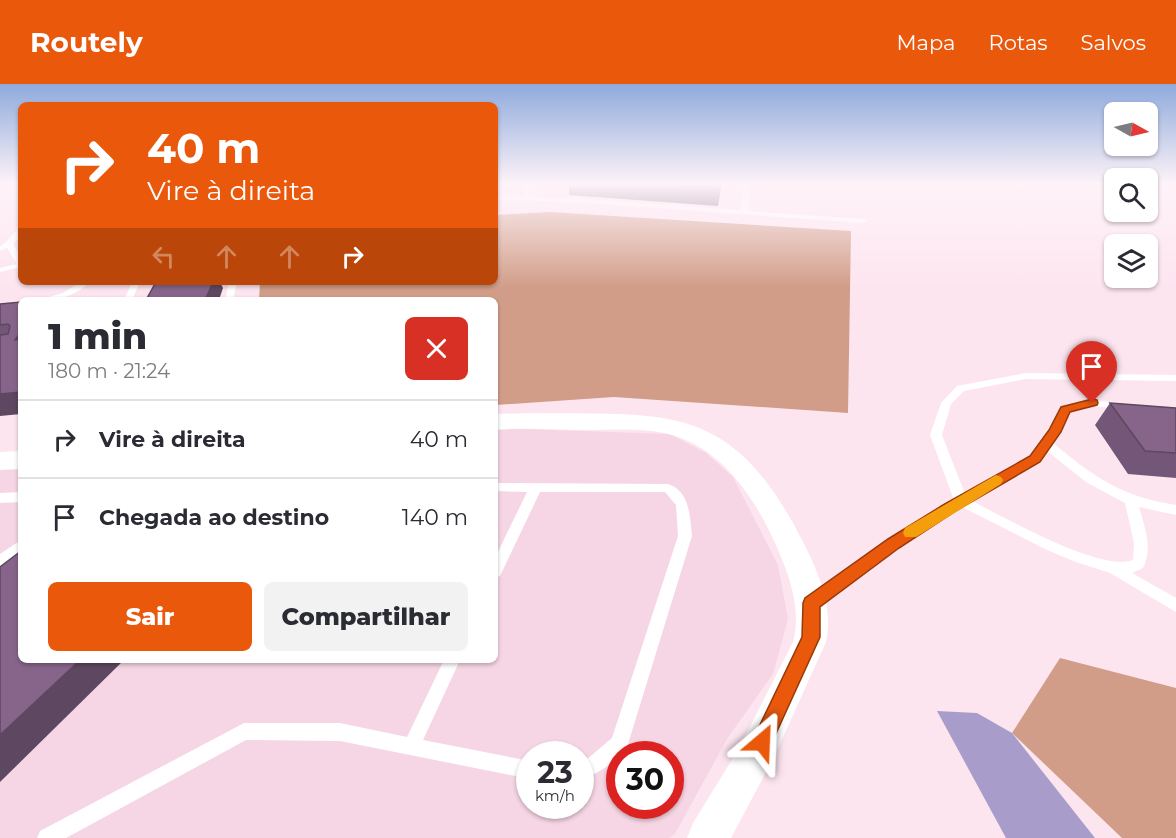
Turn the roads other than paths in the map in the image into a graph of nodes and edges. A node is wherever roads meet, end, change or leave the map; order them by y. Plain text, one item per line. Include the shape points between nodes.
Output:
1 (829, 218) edge
2 (862, 221) dead end
3 (18, 234) edge
4 (9, 244) junction
5 (0, 249) edge
6 (17, 251) edge
7 (18, 266) edge
8 (0, 270) edge
9 (81, 285) edge
10 (56, 297) edge
11 (1176, 378) edge
12 (1134, 407) edge
13 (498, 422) edge
14 (1046, 444) junction
15 (18, 460) edge
16 (0, 461) edge
17 (498, 487) edge
18 (536, 487) junction
19 (18, 497) edge
20 (0, 498) edge
21 (961, 501) junction
22 (1131, 502) junction
23 (1176, 510) edge
24 (18, 547) edge
25 (0, 562) edge
26 (498, 566) edge
27 (1116, 570) junction
28 (811, 603) junction
29 (1176, 606) edge
30 (451, 663) edge
31 (411, 747) junction
32 (594, 765) edge
33 (516, 767) edge
34 (47, 838) edge
35 (708, 838) edge

1 - 2 lane
3 - 4 lane
4 - 5 lane
4 - 6 lane
7 - 8 lane
9 - 10 lane
11 - 21 lane via 1026,376 961,388 946,403 936,435
12 - 14 lane via 1092,403 1065,410
13 - 28 street via 648,424 683,430 709,442 744,468 759,488 802,570
14 - 21 lane via 1035,459
14 - 22 lane via 1087,479
15 - 16 street
17 - 18 lane
18 - 26 lane
18 - 32 lane via 668,488 682,504 685,536 619,744
19 - 20 lane
21 - 27 lane via 1090,563
21 - 28 lane via 893,543
22 - 23 lane
22 - 27 lane via 1142,549 1140,563
24 - 25 lane
27 - 29 lane
28 - 35 street via 811,637 732,801
30 - 31 lane
31 - 33 lane
31 - 34 lane via 340,732 244,731

